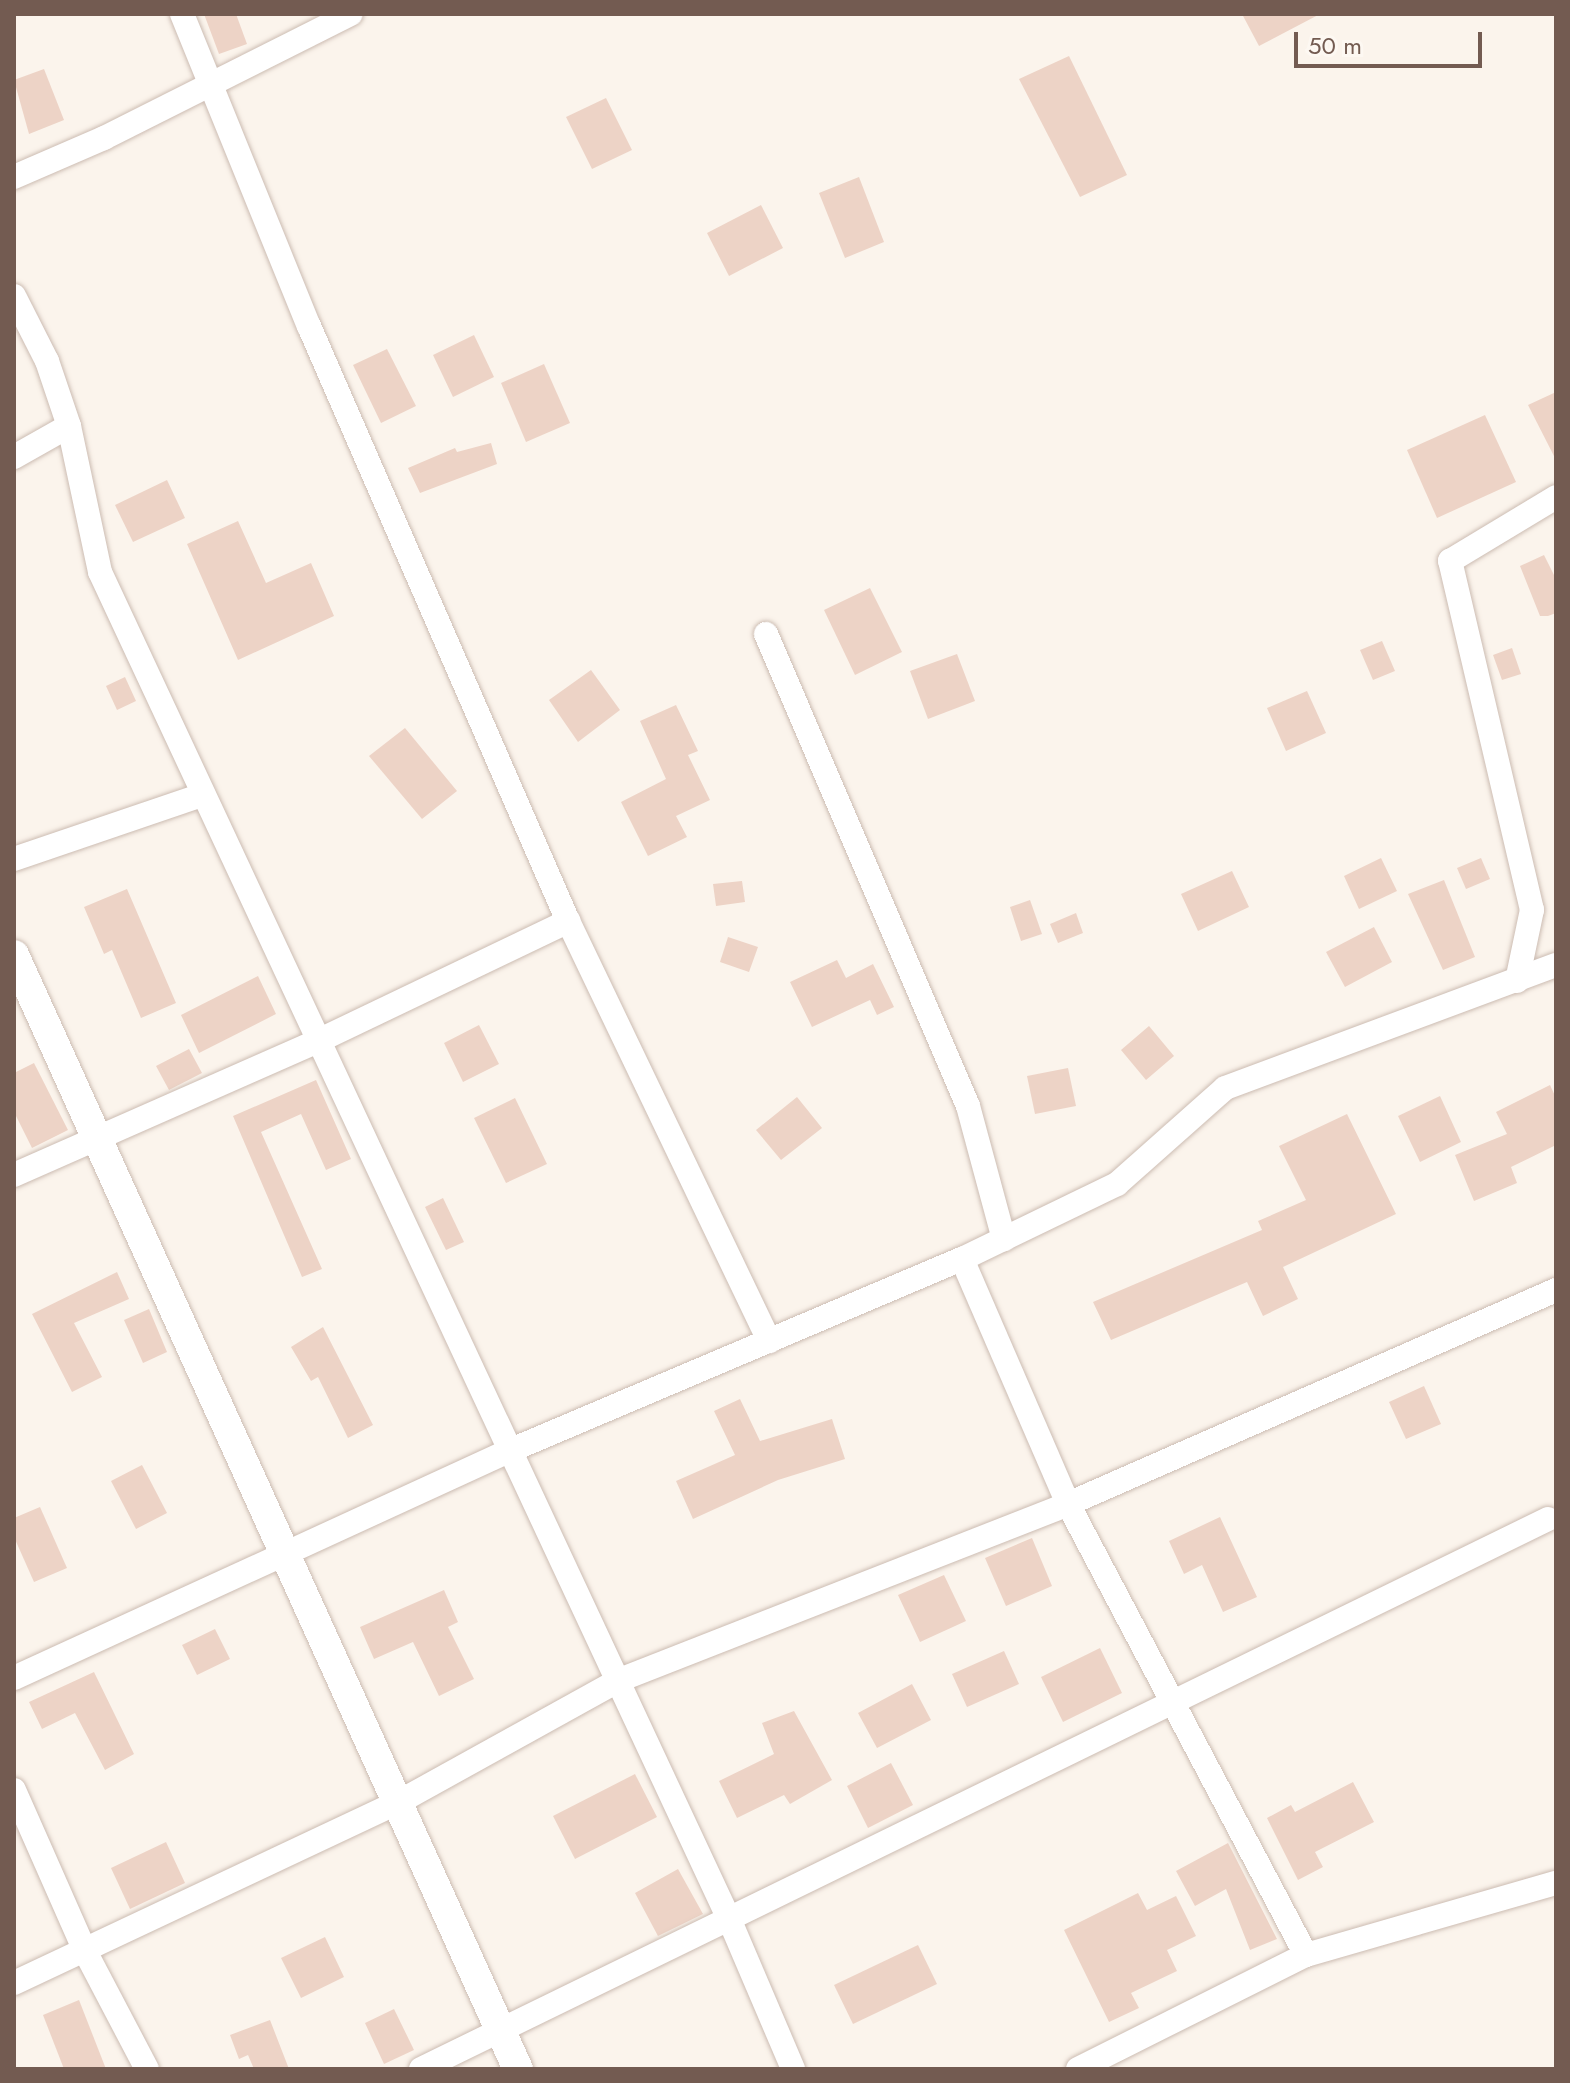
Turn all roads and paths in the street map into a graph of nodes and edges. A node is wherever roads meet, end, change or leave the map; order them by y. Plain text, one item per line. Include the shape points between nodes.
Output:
1 (182, 14) edge
2 (351, 14) edge
3 (211, 85) junction
4 (14, 177) edge
5 (14, 296) edge
6 (69, 426) junction
7 (14, 457) edge
8 (1556, 497) edge
9 (766, 634) dead end
10 (202, 795) junction
11 (14, 859) edge
12 (568, 921) junction
13 (14, 955) edge
14 (1556, 965) edge
15 (1517, 981) junction
16 (316, 1042) junction
17 (100, 1142) junction
18 (14, 1175) edge
19 (1004, 1239) junction
20 (962, 1259) junction
21 (1556, 1290) edge
22 (769, 1341) junction
23 (509, 1451) junction
24 (1068, 1504) junction
25 (1548, 1519) dead end
26 (286, 1553) junction
27 (14, 1678) edge
28 (617, 1681) junction
29 (1172, 1702) junction
30 (14, 1790) edge
31 (399, 1802) junction
32 (1556, 1883) edge
33 (730, 1921) junction
34 (86, 1953) junction
35 (1306, 1955) junction
36 (14, 1983) edge
37 (504, 2033) junction
38 (147, 2069) edge
39 (421, 2069) edge
40 (518, 2069) edge
41 (793, 2069) edge
42 (1078, 2069) edge

1 - 3 street
2 - 3 street
3 - 4 street
3 - 12 street via 309,326
5 - 6 street via 47,361
6 - 7 street
6 - 10 street via 100,572
8 - 15 street via 1450,561 1532,910
9 - 19 street via 968,1106
10 - 11 street
10 - 16 street
12 - 16 street
12 - 22 street
13 - 17 street
14 - 15 street
15 - 19 street via 1225,1088 1117,1184
16 - 17 street
16 - 23 street
17 - 18 street
17 - 26 street
19 - 20 street
20 - 22 street
20 - 24 street
21 - 24 street
22 - 23 street
23 - 26 street
23 - 28 street
24 - 28 street
24 - 29 street
25 - 29 street
26 - 27 street
26 - 31 street
28 - 31 street
28 - 33 street
29 - 33 street
29 - 35 street
30 - 34 street
31 - 34 street
31 - 37 street
32 - 35 street
33 - 37 street
33 - 41 street
34 - 36 street
34 - 38 street
35 - 42 street
37 - 39 street
37 - 40 street

